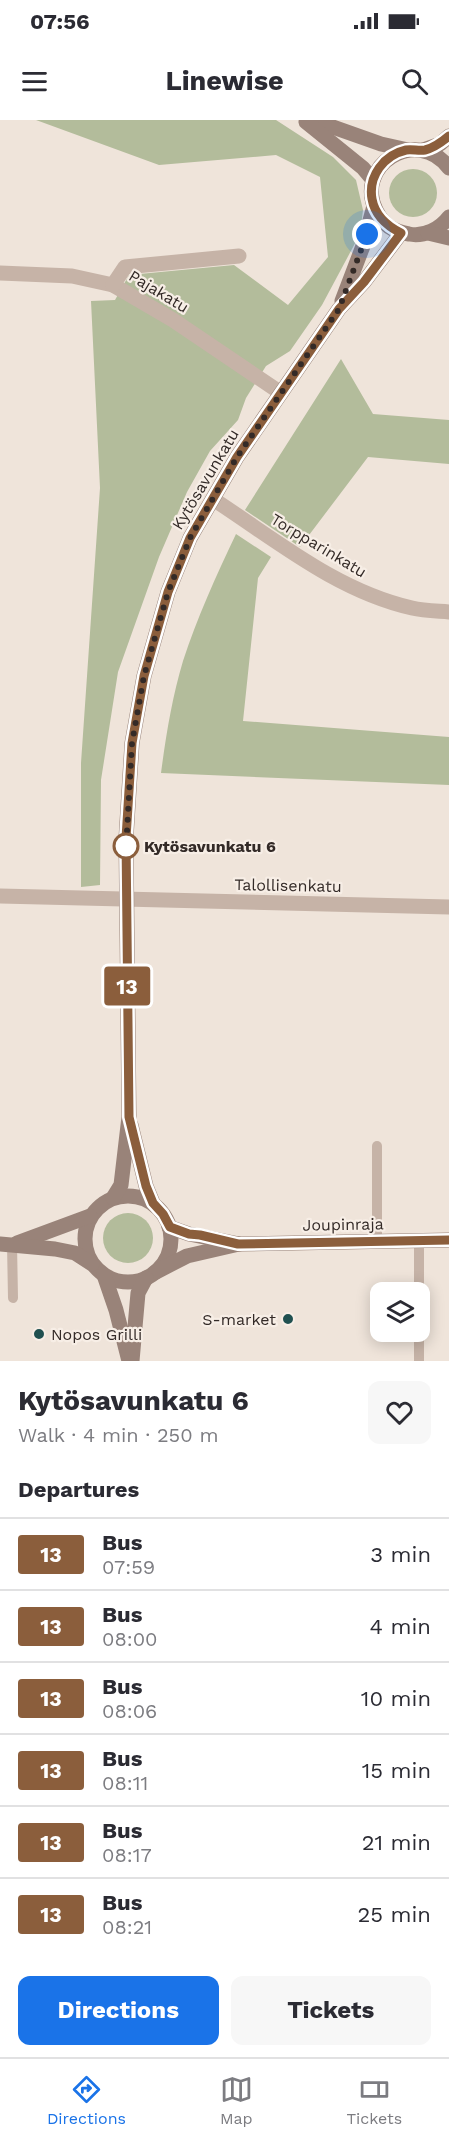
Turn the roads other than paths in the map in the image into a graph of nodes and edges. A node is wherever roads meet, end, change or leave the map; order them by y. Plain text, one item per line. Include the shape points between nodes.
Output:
1 (304, 120) edge
2 (313, 120) edge
3 (449, 136) edge
4 (408, 150) junction
5 (423, 150) junction
6 (449, 168) edge
7 (373, 180) junction
8 (374, 206) junction
9 (449, 217) edge
10 (401, 233) junction
11 (428, 233) junction
12 (449, 238) edge
13 (238, 256) dead end
14 (0, 273) edge
15 (113, 285) junction
16 (339, 309) junction
17 (281, 393) junction
18 (213, 499) junction
19 (449, 612) edge
20 (0, 896) edge
21 (125, 899) junction
22 (449, 907) edge
23 (129, 1117) junction
24 (377, 1146) dead end
25 (113, 1198) junction
26 (153, 1203) junction
27 (90, 1216) junction
28 (170, 1227) junction
29 (419, 1240) junction
30 (449, 1240) edge
31 (377, 1241) junction
32 (6, 1244) edge
33 (238, 1244) junction
34 (92, 1264) junction
35 (104, 1275) junction
36 (151, 1275) junction
37 (419, 1282) edge
38 (13, 1298) dead end
39 (419, 1342) edge
40 (130, 1361) edge
41 (419, 1361) edge

1 - 7 street
2 - 4 street
3 - 5 street
4 - 5 street
4 - 7 street via 386,160
5 - 6 street
7 - 8 street, Kytösavunkatu
8 - 10 street via 380,218
8 - 16 street, Kytösavunkatu
9 - 11 street
10 - 11 street
10 - 16 street, Kytösavunkatu
11 - 12 street
13 - 15 street via 125,267
14 - 15 street, Pajakatu via 72,276
15 - 17 street, Pajakatu via 173,320
16 - 17 street, Kytösavunkatu
17 - 18 street, Kytösavunkatu
18 - 19 street, Torpparinkatu via 352,588 415,609
18 - 21 street, Kytösavunkatu via 190,538 168,592 144,676 132,743
20 - 21 street, Talollisenkatu
21 - 22 street, Talollisenkatu
21 - 23 street, Kytösavunkatu
23 - 25 street, Kytösavunkatu via 121,1185
23 - 26 street, Kytösavunkatu
24 - 31 lane
25 - 26 street via 127,1195
25 - 27 street
26 - 28 street
27 - 32 street
27 - 34 street via 84,1240
28 - 33 street, Joupinraja
28 - 36 street via 169,1252
29 - 30 street, Joupinraja
29 - 31 street, Joupinraja
29 - 37 lane
31 - 33 street, Joupinraja
32 - 34 street via 75,1253
32 - 38 lane
33 - 36 street, Joupinraja via 187,1256
34 - 35 street
35 - 36 street via 131,1282
35 - 40 street
36 - 40 street via 138,1293
39 - 41 lane

